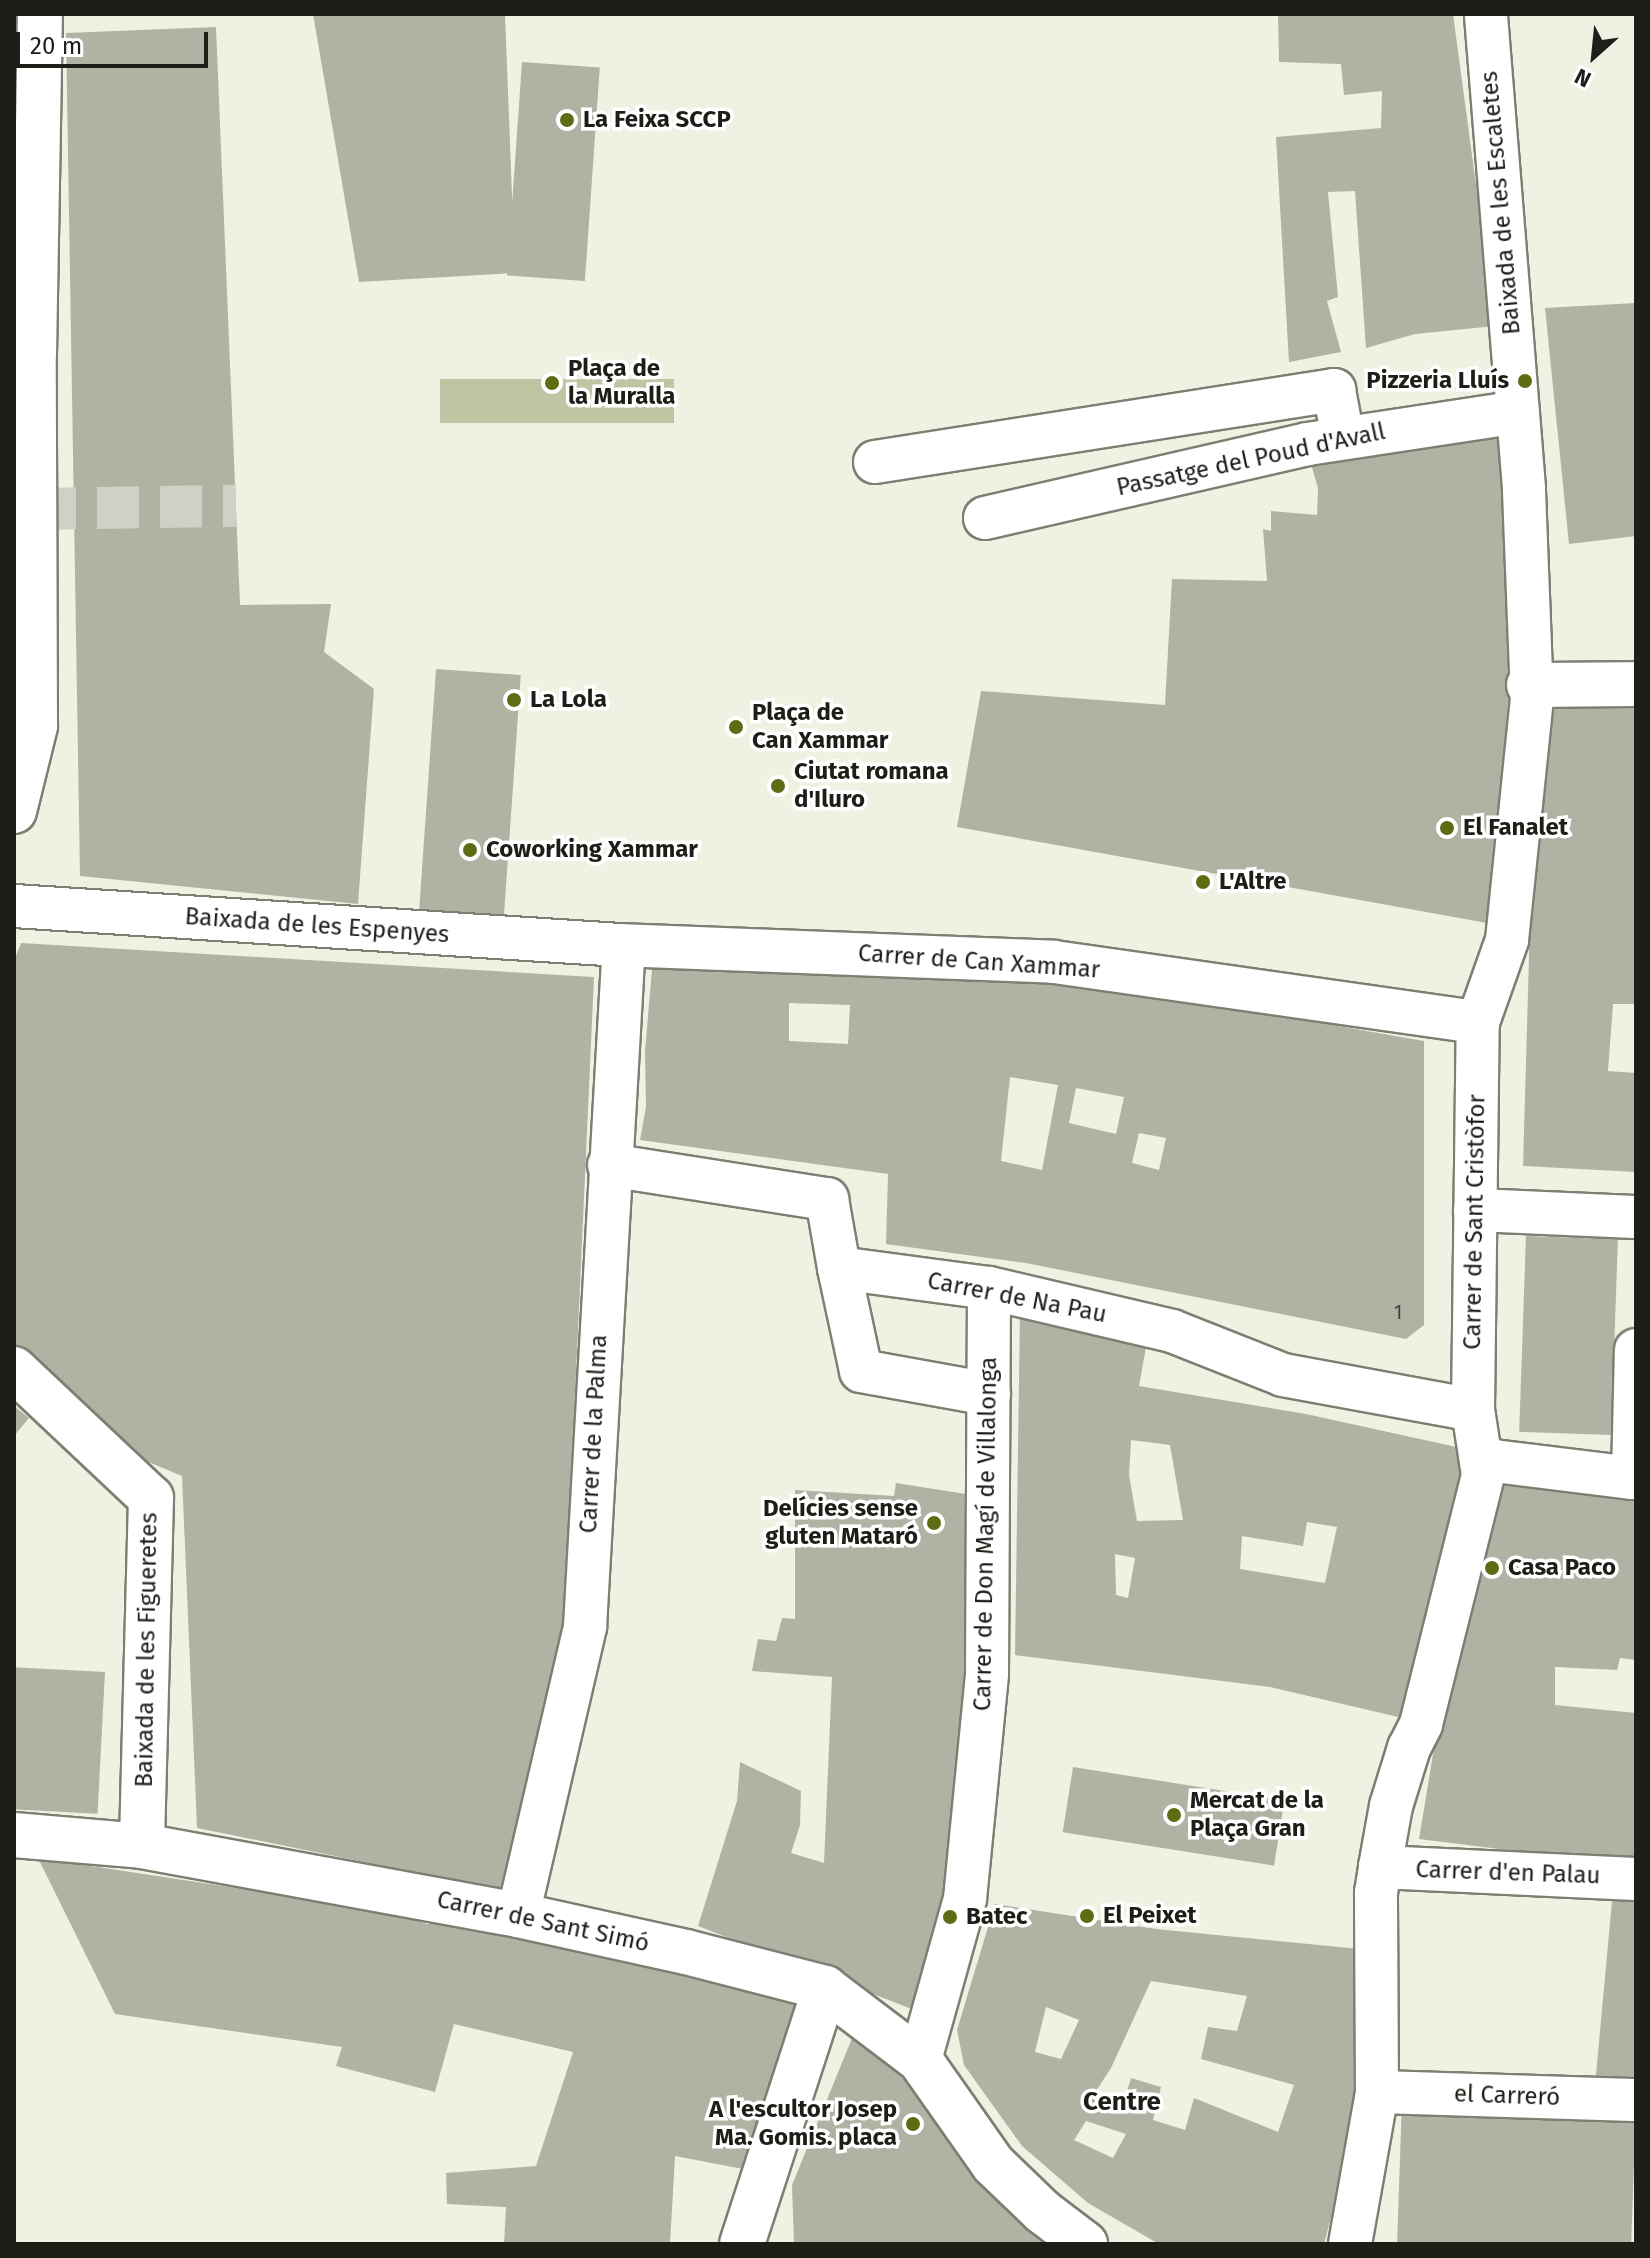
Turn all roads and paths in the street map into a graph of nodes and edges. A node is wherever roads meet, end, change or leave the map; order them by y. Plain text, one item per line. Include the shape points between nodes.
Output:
1 (40, 14) edge
2 (1486, 14) edge
3 (1518, 412) junction
4 (1343, 438) junction
5 (875, 462) dead end
6 (1524, 488) joint
7 (985, 518) dead end
8 (1636, 684) edge
9 (1529, 685) junction
10 (16, 790) edge
11 (14, 906) edge
12 (620, 945) junction
13 (1478, 1022) junction
14 (609, 1165) junction
15 (1475, 1210) junction
16 (1636, 1217) edge
17 (839, 1268) junction
18 (989, 1288) junction
19 (1636, 1350) edge
20 (14, 1369) edge
21 (989, 1394) junction
22 (1473, 1410) junction
23 (1480, 1454) junction
24 (14, 1835) edge
25 (142, 1846) junction
26 (1380, 1867) junction
27 (1636, 1879) edge
28 (518, 1915) junction
29 (825, 1988) junction
30 (920, 2060) junction
31 (1377, 2092) junction
32 (1636, 2100) edge
33 (742, 2244) edge
34 (1085, 2244) edge
35 (1350, 2244) edge

1 - 10 street via 35,726
2 - 3 street, Baixada de les Escaletes
3 - 4 street, Passatge del Poud d'Avall
3 - 6 street, Baixada de les Escaletes
4 - 5 street via 1334,390
4 - 7 street, Passatge del Poud d'Avall
6 - 9 street, Carrer de Sant Cristòfor via 1533,665
8 - 9 street
9 - 13 street, Carrer de Sant Cristòfor via 1532,699 1507,940
11 - 12 street, Baixada de les Espenyes
12 - 13 street, Carrer de Can Xammar via 1054,962
12 - 14 street, Carrer de la Palma
13 - 15 street, Carrer de Sant Cristòfor
14 - 17 street via 827,1199
14 - 28 street, Carrer de la Palma via 585,1627
15 - 16 street
15 - 22 street, Carrer de Sant Cristòfor
17 - 18 street, Carrer de Na Pau
17 - 21 street via 861,1371
18 - 21 street, Carrer de Don Magí de Villalonga
18 - 22 street, Carrer de Na Pau via 1172,1331 1283,1375
19 - 23 street via 1633,1478 1494,1461
20 - 25 street, Baixada de les Figueretes via 151,1498
21 - 30 street, Carrer de Don Magí de Villalonga via 987,1674 966,1884
22 - 23 street, Carrer de Sant Cristòfor
23 - 26 street, Carrer de Sant Cristòfor via 1483,1475 1421,1724 1391,1806
24 - 25 street, Carrer de Sant Simó
25 - 28 street, Carrer de Sant Simó
26 - 27 street, Carrer d'en Palau
26 - 31 street, Carrer de Sant Cristòfor
28 - 29 street, Carrer de Sant Simó
29 - 30 street, Carrer de Sant Simó
29 - 33 street
30 - 34 street, Carrer de Sant Simó via 993,2164
31 - 32 street, el Carreró
31 - 35 street, Carrer de Sant Cristòfor

